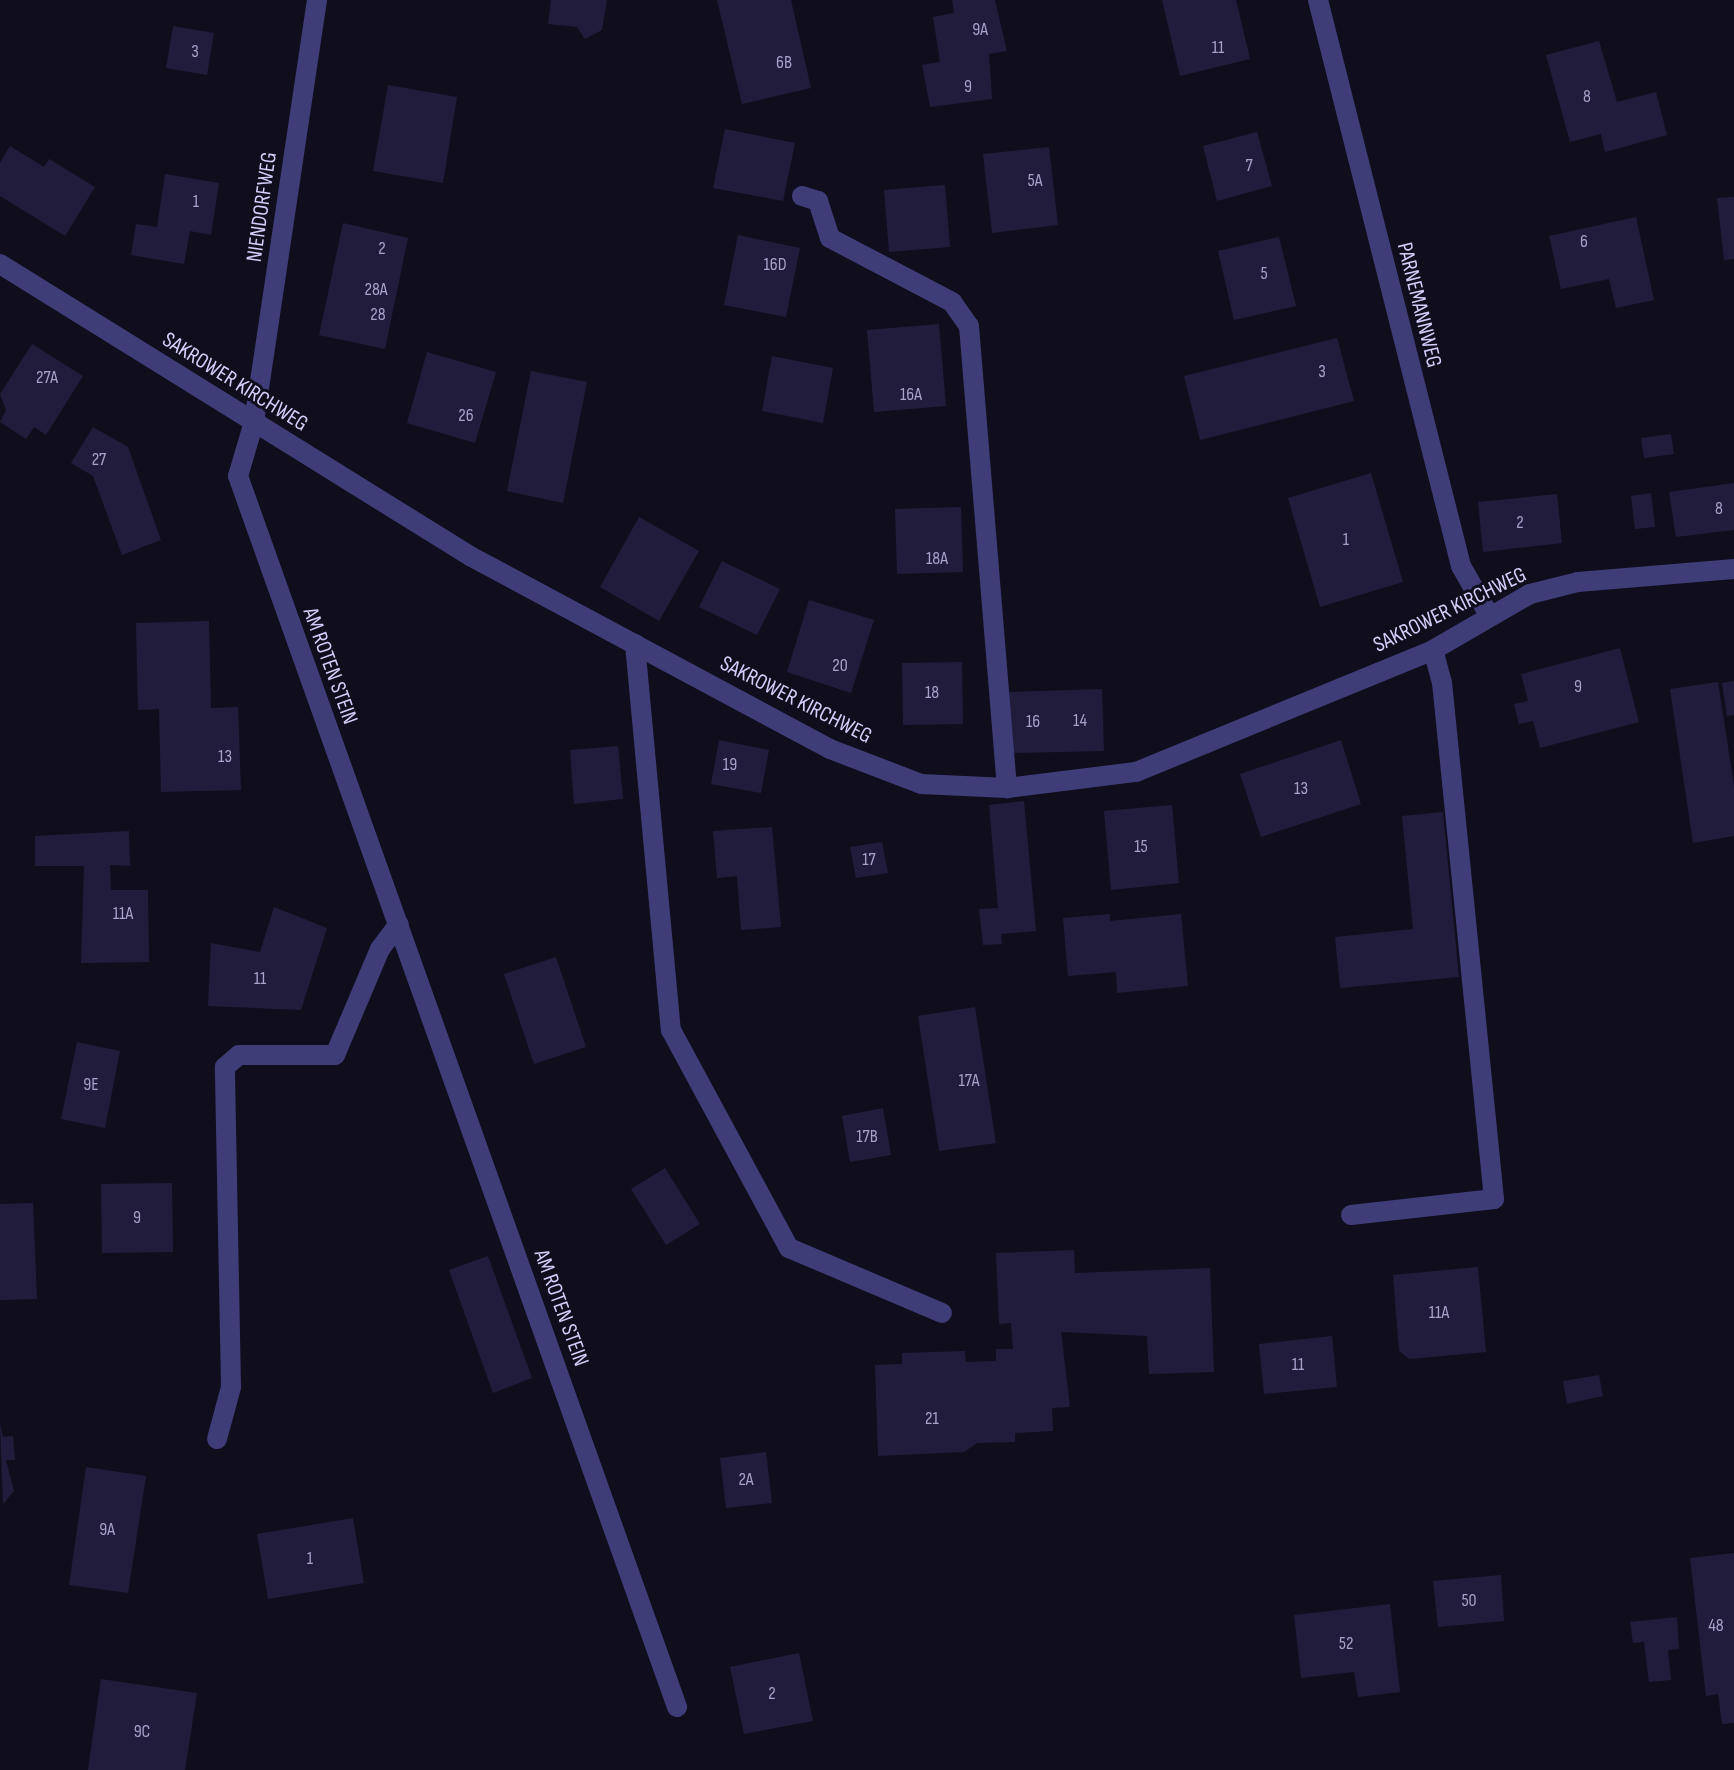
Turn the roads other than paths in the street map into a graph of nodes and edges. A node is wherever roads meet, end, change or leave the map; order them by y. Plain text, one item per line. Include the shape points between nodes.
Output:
1 (317, 0) edge
2 (1318, 0) edge
3 (802, 196) dead end
4 (0, 264) edge
5 (254, 422) junction
6 (1734, 569) edge
7 (1489, 615) junction
8 (635, 644) junction
9 (1433, 650) junction
10 (1007, 788) junction
11 (399, 924) junction
12 (1351, 1215) dead end
13 (942, 1313) dead end
14 (217, 1439) dead end
15 (677, 1707) dead end

1 - 5 street, NIENDORFWEG
2 - 7 street, PARNEMANNWEG via 1461,566
3 - 10 street via 818,201 830,238 952,302 969,326
4 - 5 street, SAKROWER KIRCHWEG
5 - 8 street, SAKROWER KIRCHWEG via 470,556
5 - 11 street, AM ROTEN STEIN via 238,476
6 - 7 street, SAKROWER KIRCHWEG via 1578,582 1530,594
7 - 9 street, SAKROWER KIRCHWEG
8 - 10 street, SAKROWER KIRCHWEG via 830,749 921,784
8 - 13 street via 671,1030 789,1248
9 - 10 street, SAKROWER KIRCHWEG via 1136,772
9 - 12 street via 1442,683 1494,1199
11 - 14 street via 380,949 335,1055 239,1055 225,1067 231,1387
11 - 15 street, AM ROTEN STEIN

